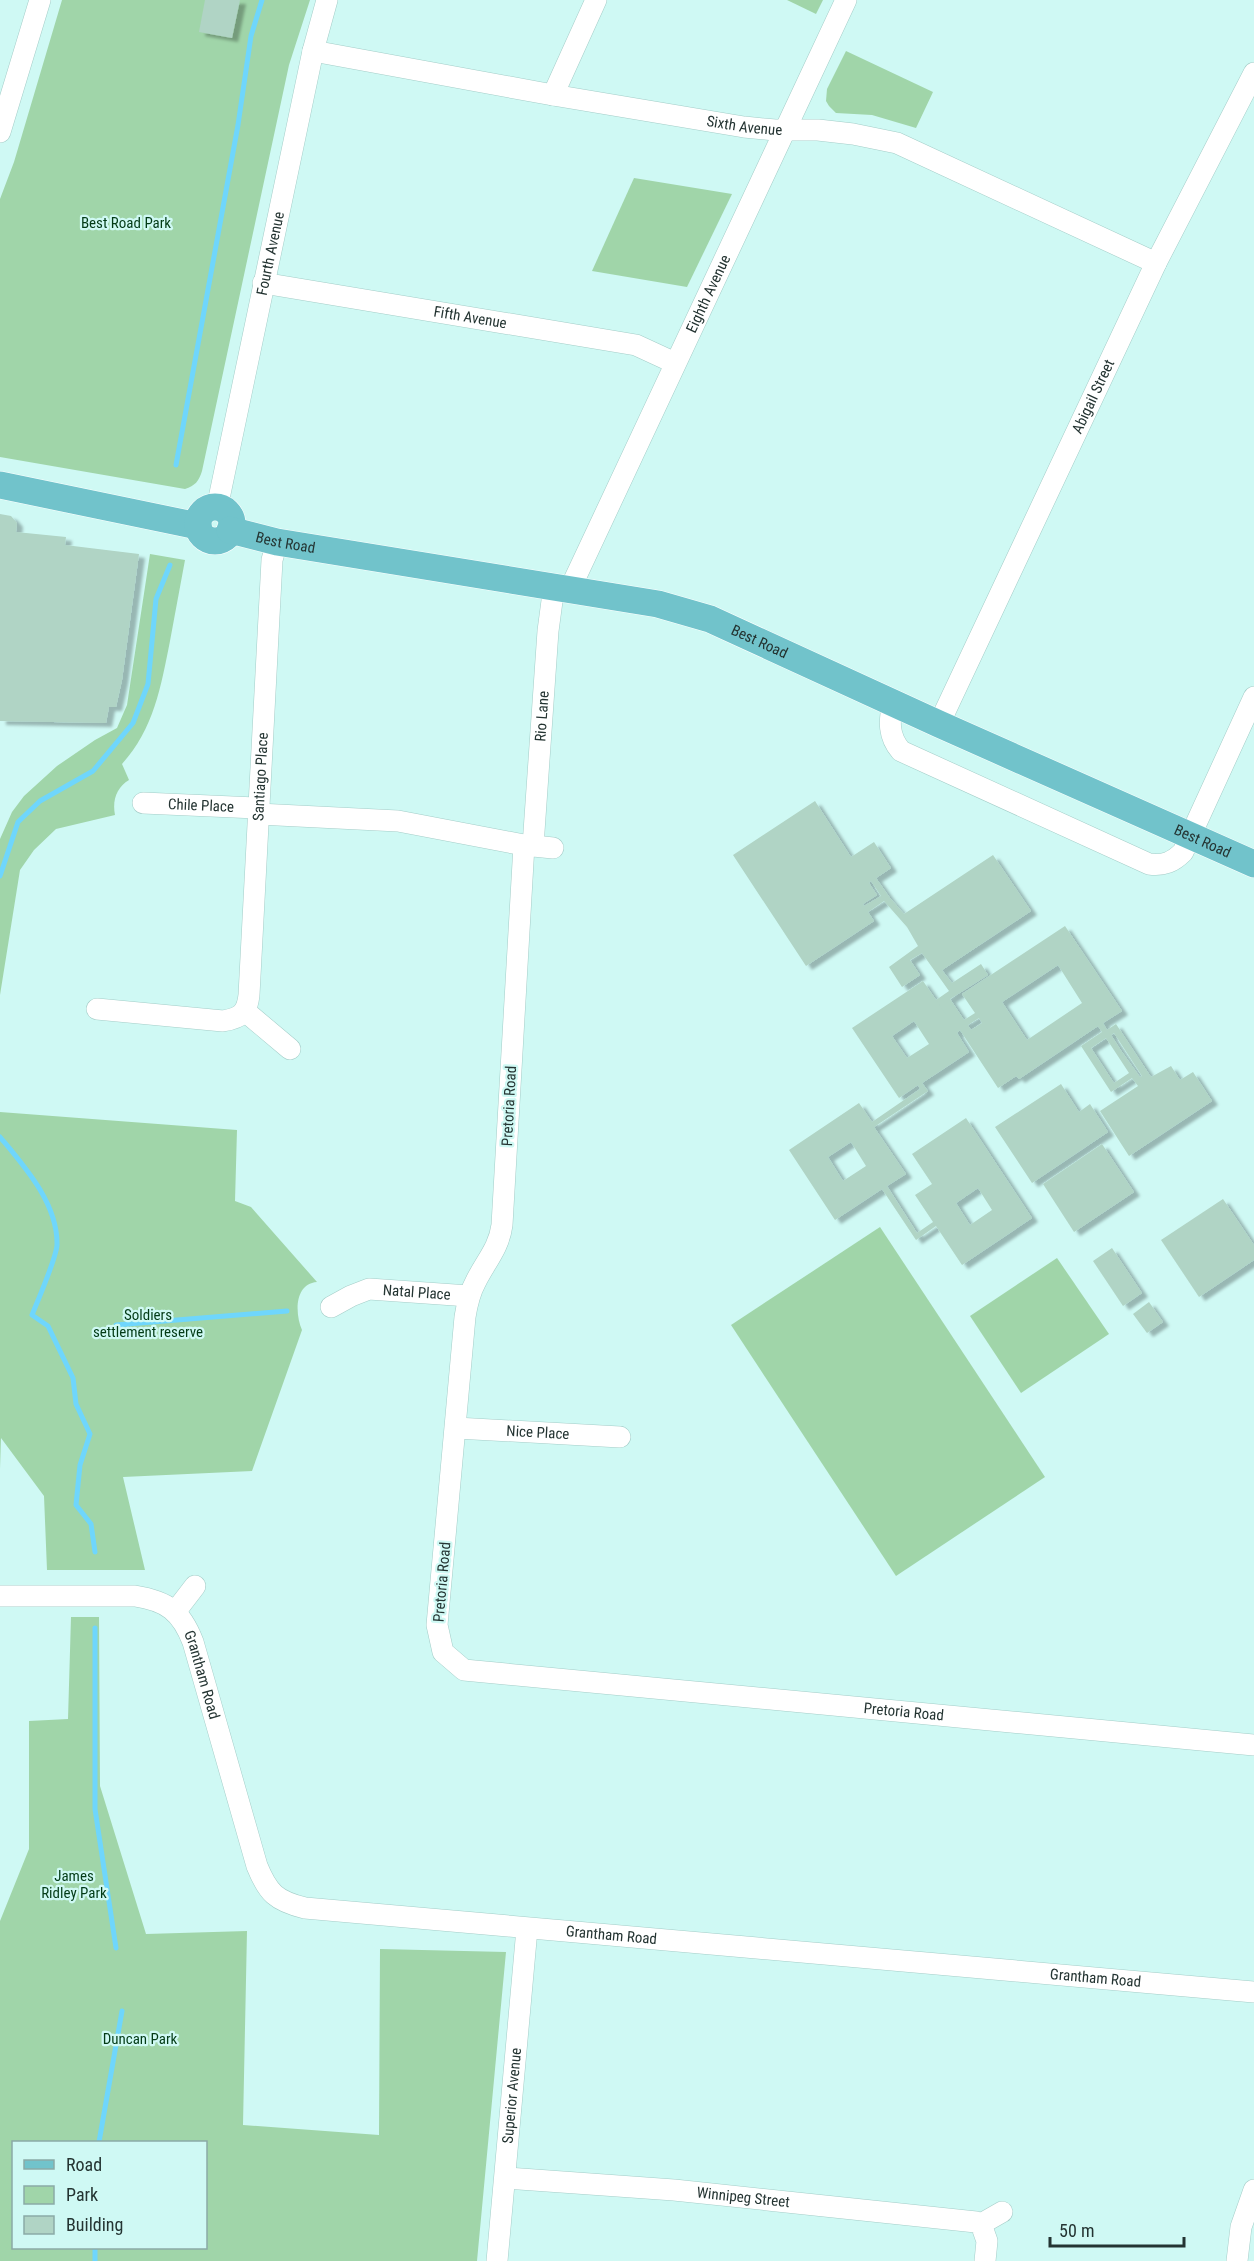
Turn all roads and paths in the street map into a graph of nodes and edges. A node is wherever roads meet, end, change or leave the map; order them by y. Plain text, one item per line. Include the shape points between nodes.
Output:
1 (40, 0) edge
2 (327, 0) edge
3 (596, 0) edge
4 (846, 0) edge
5 (313, 51) junction
6 (1254, 73) edge
7 (553, 95) junction
8 (784, 130) junction
9 (0, 132) edge
10 (1156, 263) junction
11 (263, 283) junction
12 (675, 363) junction
13 (0, 485) edge
14 (215, 521) junction
15 (277, 542) junction
16 (562, 588) junction
17 (1254, 697) edge
18 (893, 702) junction
19 (939, 724) junction
20 (143, 803) dead end
21 (258, 811) junction
22 (1190, 836) junction
23 (537, 846) junction
24 (1254, 864) edge
25 (98, 1009) dead end
26 (246, 1011) junction
27 (290, 1049) dead end
28 (469, 1296) junction
29 (331, 1307) dead end
30 (456, 1428) junction
31 (620, 1437) dead end
32 (195, 1586) dead end
33 (0, 1596) edge
34 (175, 1612) junction
35 (1254, 1745) edge
36 (526, 1929) junction
37 (1254, 1992) edge
38 (506, 2178) junction
39 (1254, 2190) edge
40 (1002, 2212) dead end
41 (981, 2224) junction
42 (497, 2261) edge
43 (985, 2261) edge
44 (1237, 2261) edge

1 - 9 street
2 - 5 street, Fourth Avenue
3 - 7 street
4 - 8 street, Eighth Avenue
5 - 7 street, Sixth Avenue
5 - 11 street, Fourth Avenue
6 - 10 street, Abigail Street
7 - 8 street, Sixth Avenue via 744,127
8 - 10 street, Sixth Avenue via 841,132 897,143
8 - 12 street, Eighth Avenue
10 - 19 street, Abigail Street
11 - 12 street, Fifth Avenue via 636,345
11 - 14 street, Fourth Avenue
12 - 16 street, Eighth Avenue
13 - 14 main road, Best Road
14 - 15 main road, Best Road
15 - 16 main road, Best Road
15 - 21 street, Santiago Place via 272,560
16 - 18 main road, Best Road via 658,604 710,619
16 - 23 street, Rio Lane via 548,631
17 - 22 street
18 - 19 main road, Best Road
18 - 22 street via 893,742 919,761 1149,864 1167,864 1176,859
19 - 22 main road, Best Road
20 - 21 street, Chile Place
21 - 23 street via 398,821
21 - 26 street, Santiago Place
22 - 24 main road, Best Road
23 - 28 street, Pretoria Road via 501,1233
25 - 26 street via 223,1021 240,1017
26 - 27 street
28 - 29 street, Natal Place via 369,1289
28 - 30 street, Pretoria Road
30 - 31 street, Nice Place
30 - 35 street, Pretoria Road via 437,1625 443,1652 464,1670
32 - 34 street, Grantham Road
33 - 34 street, Grantham Road via 135,1596 155,1599
34 - 36 street, Grantham Road via 193,1642 257,1866 270,1892 288,1904 305,1908
36 - 37 street, Grantham Road
36 - 38 street, Superior Avenue
38 - 41 street, Winnipeg Street via 674,2190
38 - 42 street, Superior Avenue
39 - 44 street via 1241,2227
40 - 41 street
41 - 43 street via 987,2241

